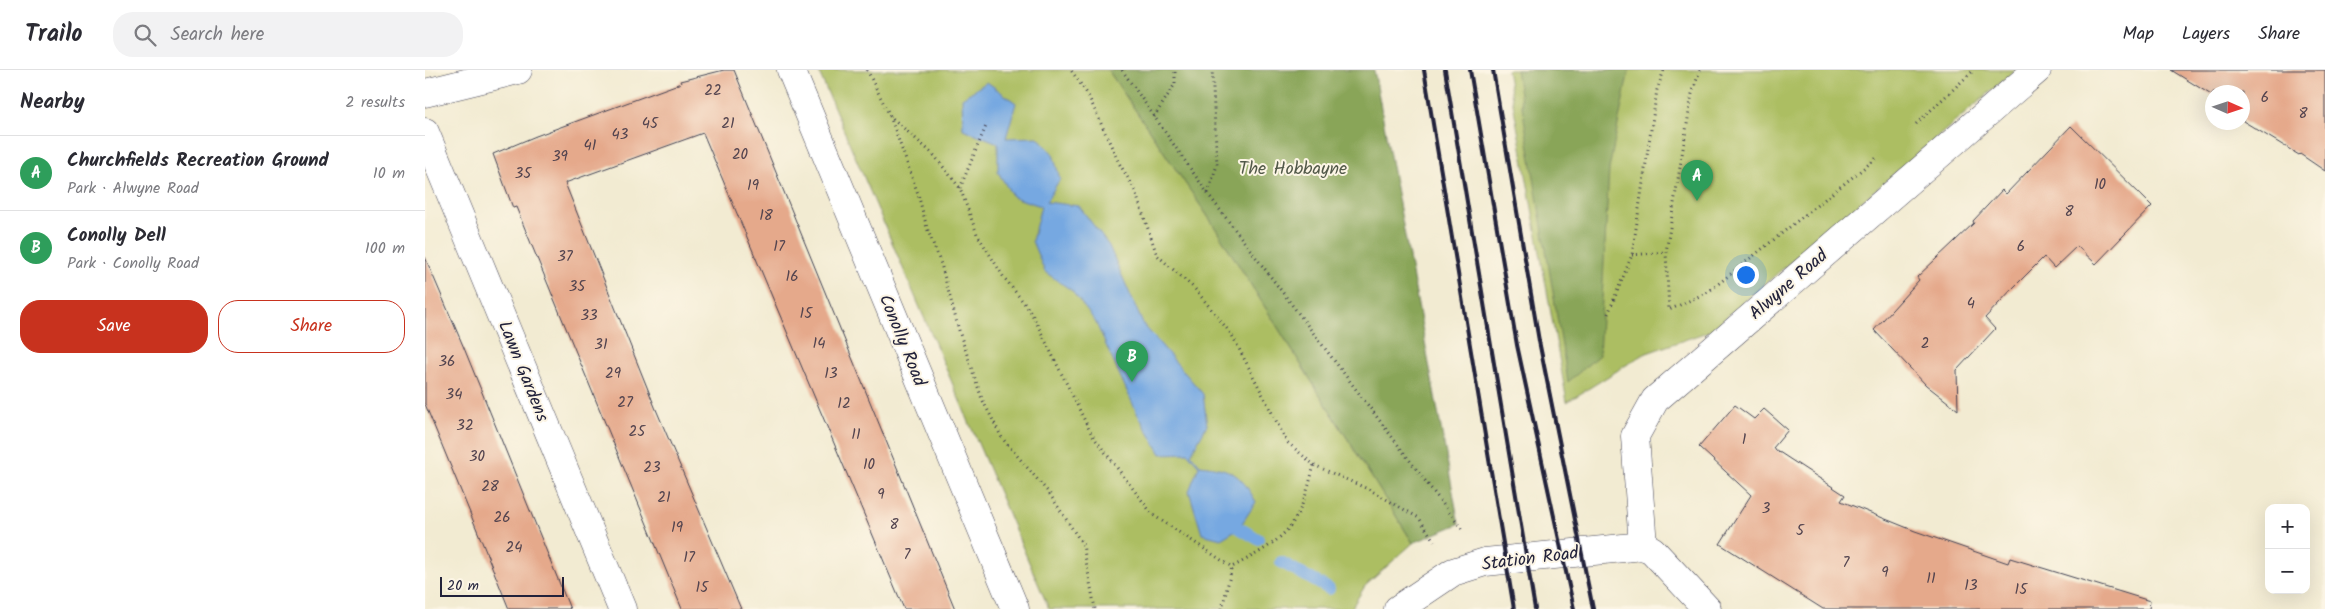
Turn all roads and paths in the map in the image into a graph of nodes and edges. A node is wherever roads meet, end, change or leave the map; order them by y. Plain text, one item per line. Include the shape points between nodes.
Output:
1 (519, 70) edge
2 (791, 70) edge
3 (867, 70) edge
4 (1071, 70) edge
5 (1122, 70) edge
6 (1175, 70) edge
7 (1212, 70) edge
8 (1664, 70) edge
9 (1700, 70) edge
10 (1974, 70) edge
11 (2037, 70) edge
12 (425, 93) edge
13 (890, 116) junction
14 (1154, 117) junction
15 (986, 126) dead end
16 (1911, 128) dead end
17 (425, 132) edge
18 (1882, 153) dead end
19 (960, 188) junction
20 (1207, 194) junction
21 (1666, 252) junction
22 (1632, 255) junction
23 (1608, 314) dead end
24 (1314, 466) junction
25 (1643, 546) junction
26 (1232, 567) junction
27 (1461, 569) junction
28 (622, 609) edge
29 (1015, 609) edge
30 (1095, 609) edge
31 (1222, 609) edge
32 (1398, 609) edge
33 (1707, 609) edge

1 - 12 street
2 - 29 street, Conolly Road
3 - 13 path
4 - 24 path via 1088,96 1134,188 1157,255 1195,289 1232,335 1287,442
5 - 14 path
6 - 14 path via 1175,84
7 - 20 path via 1217,165
8 - 22 path via 1657,90
9 - 21 path via 1692,94
10 - 16 path
11 - 25 street, Alwyne Road via 1655,400 1635,436
13 - 19 path via 933,154
13 - 30 path via 919,194 959,334 982,399 1002,438 1049,493 1083,545
14 - 20 path
15 - 19 path
17 - 28 street, Lawn Gardens
18 - 21 path via 1708,292 1669,310
19 - 26 path via 977,234 1003,276 1031,312 1092,435 1153,515
20 - 27 path via 1464,532
21 - 22 path
22 - 23 path
24 - 26 path via 1307,495 1295,522 1264,550
24 - 27 path via 1370,490 1419,518
25 - 27 street, Station Road via 1485,562
25 - 33 street via 1652,550
26 - 31 path
27 - 32 street, Station Road

